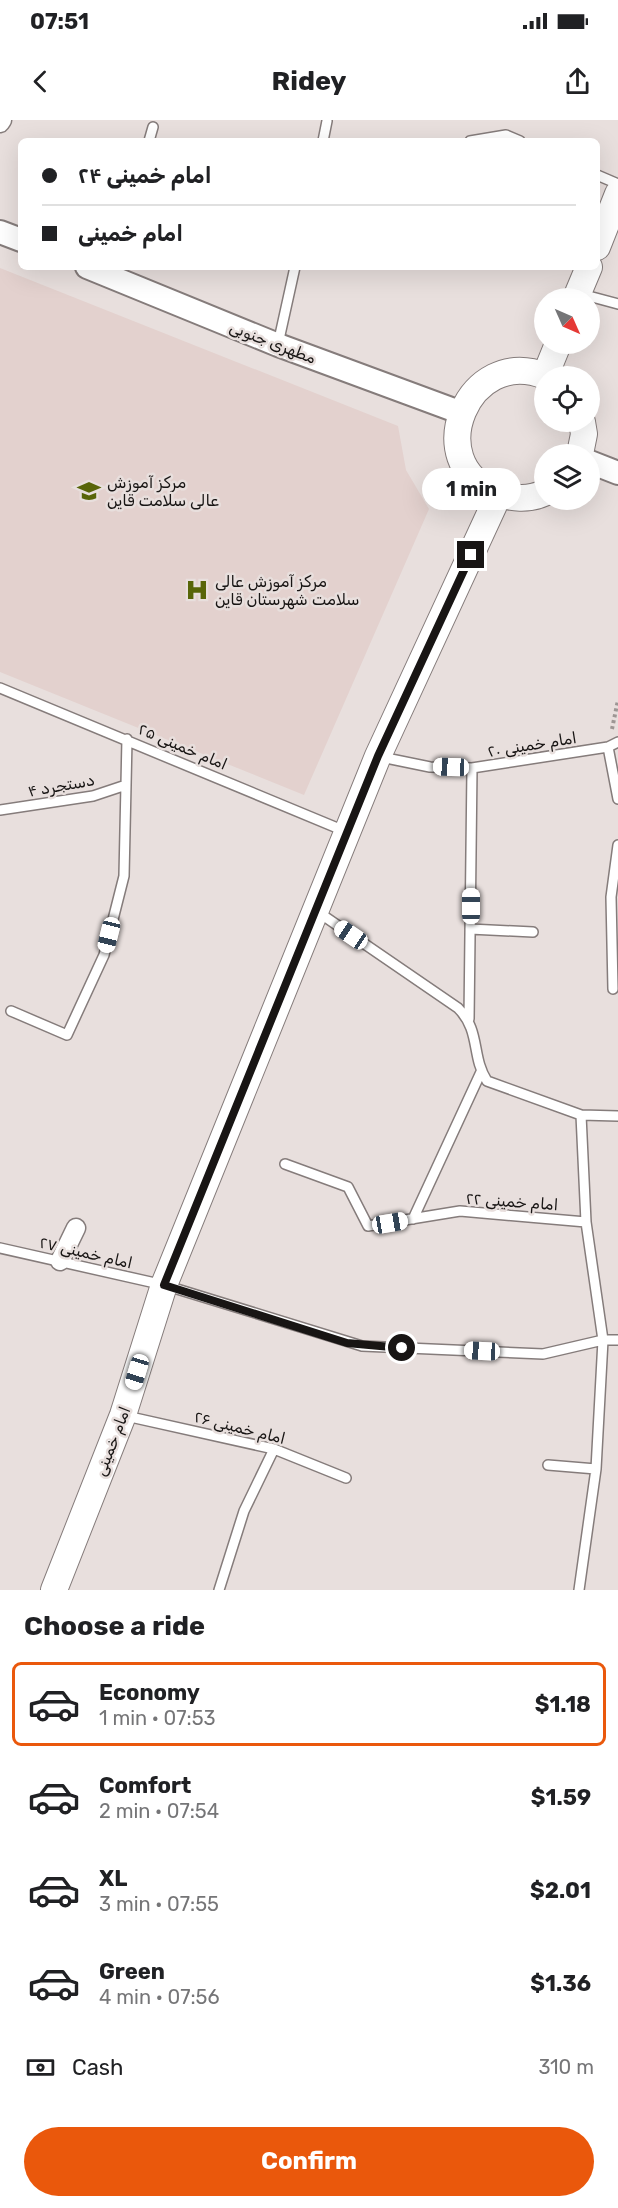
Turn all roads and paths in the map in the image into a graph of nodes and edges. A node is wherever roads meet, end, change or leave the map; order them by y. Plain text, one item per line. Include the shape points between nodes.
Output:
1 (327, 121) edge
2 (153, 127) dead end
3 (150, 138) edge
4 (324, 138) edge
5 (488, 138) edge
6 (513, 138) edge
7 (600, 176) edge
8 (618, 184) edge
9 (618, 194) edge
10 (0, 232) edge
11 (18, 239) edge
12 (600, 239) edge
13 (294, 270) edge
14 (588, 270) edge
15 (113, 272) edge
16 (581, 288) edge
17 (600, 300) edge
18 (618, 304) edge
19 (278, 345) junction
20 (534, 374) edge
21 (462, 413) junction
22 (600, 466) edge
23 (618, 473) edge
24 (499, 494) junction
25 (534, 495) edge
26 (3, 689) edge
27 (618, 700) edge
28 (127, 739) junction
29 (618, 742) edge
30 (608, 747) junction
31 (378, 756) junction
32 (472, 768) junction
33 (126, 785) junction
34 (618, 799) edge
35 (0, 810) edge
36 (347, 832) junction
37 (618, 845) edge
38 (614, 897) edge
39 (316, 911) junction
40 (470, 930) junction
41 (533, 932) dead end
42 (613, 989) dead end
43 (11, 1011) dead end
44 (470, 1019) junction
45 (481, 1072) junction
46 (581, 1115) junction
47 (618, 1116) edge
48 (285, 1164) dead end
49 (413, 1219) junction
50 (586, 1222) junction
51 (76, 1228) dead end
52 (0, 1248) edge
53 (60, 1261) junction
54 (164, 1285) junction
55 (603, 1340) junction
56 (618, 1340) edge
57 (123, 1415) junction
58 (274, 1449) junction
59 (548, 1465) dead end
60 (596, 1469) junction
61 (346, 1478) dead end
62 (54, 1590) edge
63 (219, 1590) edge
64 (579, 1590) edge

1 - 4 lane
2 - 3 lane
5 - 6 lane
7 - 8 lane
9 - 12 main road
10 - 11 street
13 - 19 lane
14 - 16 main road
15 - 19 street, مطهری جنوبی
17 - 18 lane
19 - 21 street, مطهری جنوبی
20 - 21 main road via 520,371 488,380 475,391
21 - 24 main road via 457,437 467,469 477,482
22 - 23 street
24 - 25 main road via 523,498
24 - 31 main road, امام خمینی
26 - 28 lane, امام خمینی ۲۵
27 - 30 path
28 - 33 lane
28 - 36 lane, امام خمینی ۲۵
29 - 30 lane, امام خمینی ۲۰
30 - 32 lane, امام خمینی ۲۰
30 - 34 lane
31 - 32 lane, امام خمینی ۲۰ via 430,767
31 - 36 main road, امام خمینی
32 - 40 lane
33 - 35 lane, دستجرد ۴ via 93,796
33 - 43 lane via 124,876 104,955 66,1035
36 - 39 main road, امام خمینی
37 - 38 lane
38 - 42 lane
39 - 44 lane
39 - 54 main road, امام خمینی
40 - 41 lane
40 - 44 lane
44 - 45 lane
45 - 46 lane via 487,1081
45 - 49 lane
46 - 47 lane
46 - 50 lane
48 - 49 lane, امام خمینی ۲۲ via 348,1187 368,1226
49 - 50 lane, امام خمینی ۲۲ via 460,1211
50 - 55 lane
51 - 53 street
52 - 53 lane, امام خمینی ۲۷
53 - 54 lane, امام خمینی ۲۷
54 - 55 lane, امام خمینی ۲۷ via 362,1346 543,1354
54 - 57 main road, امام خمینی
55 - 56 lane, امام خمینی ۲۷
55 - 60 lane
57 - 58 lane, امام خمینی ۲۶
57 - 62 main road, امام خمینی
58 - 61 lane, امام خمینی ۲۶
58 - 63 lane via 244,1511
59 - 60 lane
60 - 64 lane

